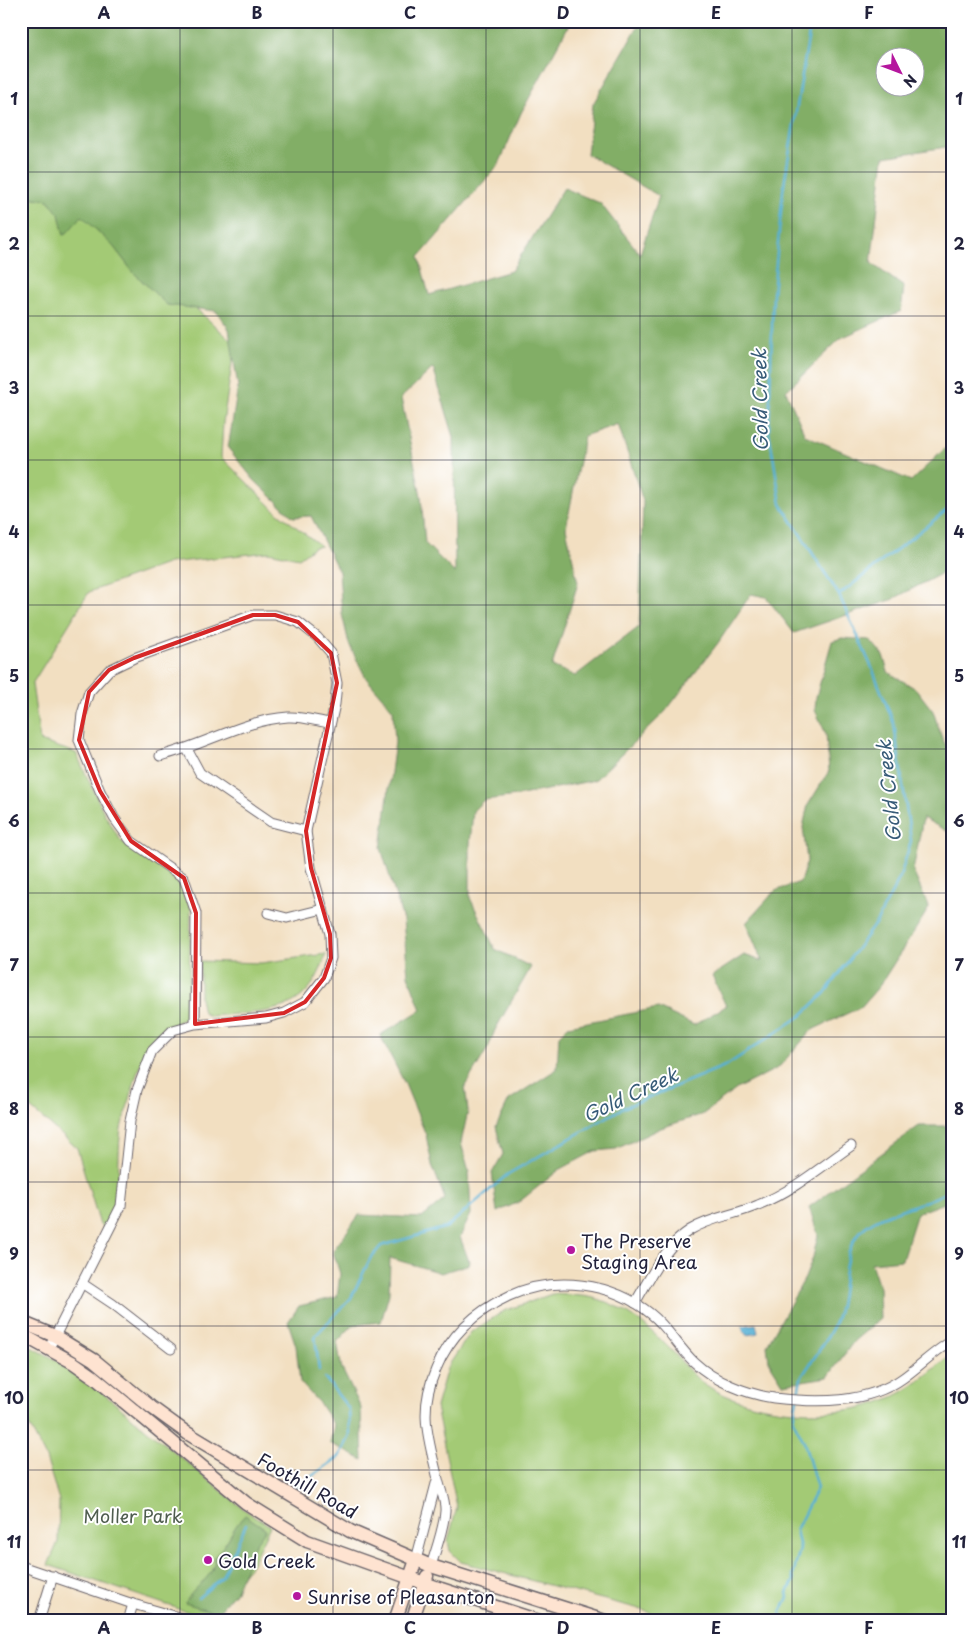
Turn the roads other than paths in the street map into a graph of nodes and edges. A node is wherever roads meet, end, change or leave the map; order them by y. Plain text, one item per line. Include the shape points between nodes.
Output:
1 (329, 723) junction
2 (188, 749) junction
3 (160, 756) dead end
4 (306, 831) junction
5 (323, 910) junction
6 (268, 913) dead end
7 (195, 1024) junction
8 (851, 1146) dead end
9 (83, 1284) junction
10 (635, 1303) junction
11 (21, 1322) edge
12 (21, 1334) edge
13 (55, 1336) junction
14 (952, 1341) edge
15 (49, 1348) junction
16 (171, 1349) dead end
17 (438, 1478) junction
18 (416, 1560) junction
19 (21, 1566) edge
20 (431, 1566) junction
21 (54, 1576) junction
22 (410, 1578) junction
23 (425, 1583) junction
24 (133, 1604) junction
25 (38, 1621) edge
26 (128, 1621) edge
27 (192, 1621) edge
28 (396, 1621) edge
29 (412, 1621) edge
30 (539, 1621) edge
31 (605, 1621) edge

1 - 2 street via 289,717 252,724
1 - 4 street
1 - 7 street via 337,683 331,653 298,622 275,615 253,615 134,658 109,670 89,692 79,740 100,790 114,818 131,841 184,878 196,913
2 - 3 street
2 - 4 street via 200,773 271,822
4 - 5 street via 311,868
5 - 6 street via 287,918
5 - 7 street via 330,934 331,958 324,978 310,998 284,1013 266,1018
7 - 9 street via 173,1030 152,1051 137,1090 130,1121 121,1206
8 - 10 street via 792,1189 757,1206 715,1218 689,1230 672,1246
9 - 13 street
9 - 16 street
10 - 14 street via 665,1327 694,1362 711,1375 735,1387 774,1398 848,1399 882,1390
10 - 17 street via 601,1288 547,1285 519,1291 476,1314 444,1353 429,1391 425,1418
11 - 13 main road, Foothill Road
12 - 15 main road
13 - 15 street
13 - 18 main road, Foothill Road via 94,1360 172,1422 240,1466 350,1531
15 - 22 main road via 94,1377 246,1503 283,1528 307,1541
17 - 18 street
17 - 20 street via 445,1510
18 - 20 main road, Foothill Road
18 - 22 main road
19 - 21 street
20 - 23 main road
20 - 31 main road, Foothill Road
21 - 24 street
21 - 25 street
22 - 23 main road
22 - 28 main road
23 - 29 main road
23 - 30 main road
24 - 26 street
24 - 27 street

